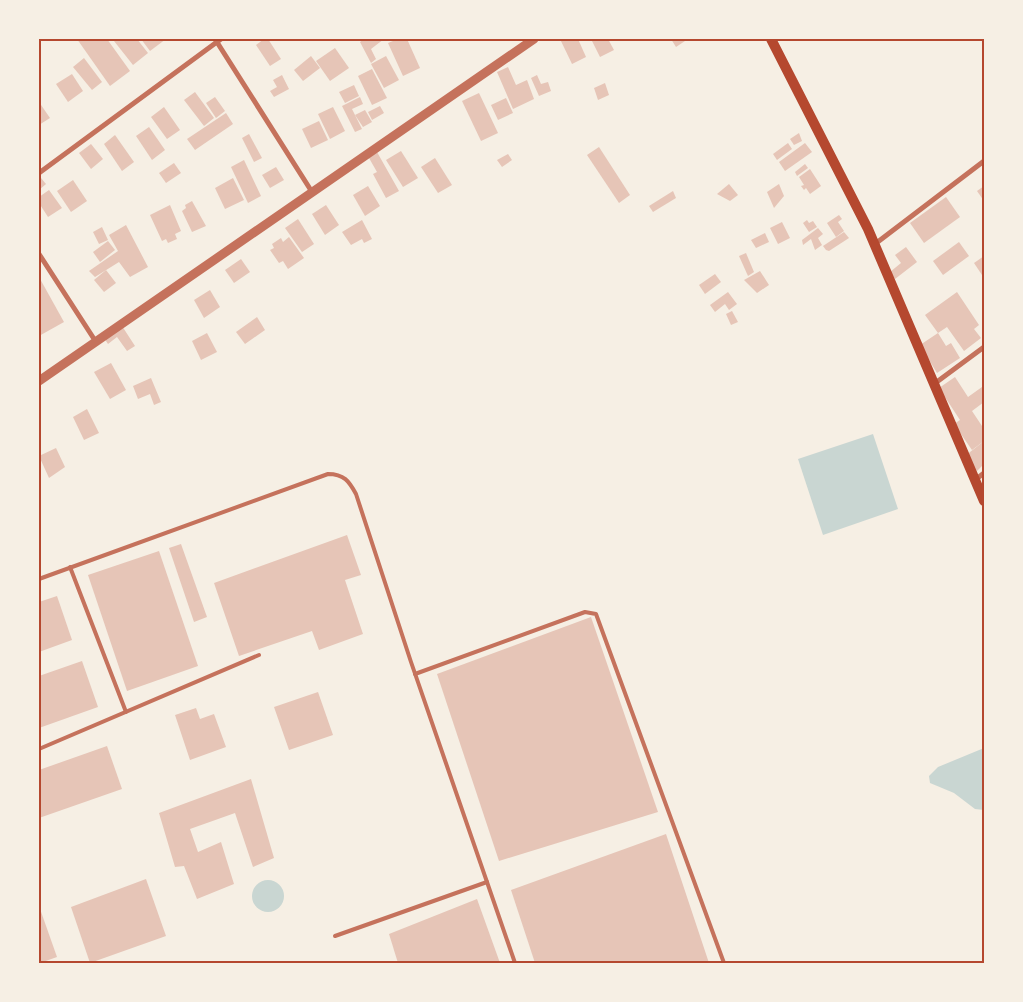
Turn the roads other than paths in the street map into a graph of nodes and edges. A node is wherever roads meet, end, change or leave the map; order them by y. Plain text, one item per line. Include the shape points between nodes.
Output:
1 (534, 39) edge
2 (771, 39) edge
3 (218, 40) edge
4 (984, 161) edge
5 (39, 173) edge
6 (312, 192) junction
7 (874, 244) junction
8 (39, 254) edge
9 (96, 342) junction
10 (984, 347) edge
11 (39, 381) edge
12 (934, 384) junction
13 (984, 473) edge
14 (975, 480) junction
15 (984, 501) edge
16 (70, 567) junction
17 (39, 579) edge
18 (259, 655) dead end
19 (415, 674) junction
20 (126, 712) junction
21 (39, 749) edge
22 (487, 882) junction
23 (335, 936) dead end
24 (515, 963) edge
25 (724, 963) edge

1 - 6 street
2 - 7 main road
3 - 5 street
3 - 6 street
4 - 7 street
6 - 9 street
7 - 12 main road
8 - 9 street
9 - 11 street
10 - 12 street
12 - 14 main road
13 - 14 street
14 - 15 main road
16 - 17 lane
16 - 19 lane via 271,493 328,474 339,474 348,480 356,494
16 - 20 lane
18 - 20 lane
19 - 22 lane
19 - 25 lane via 584,612 596,614
20 - 21 lane
22 - 23 lane
22 - 24 lane

